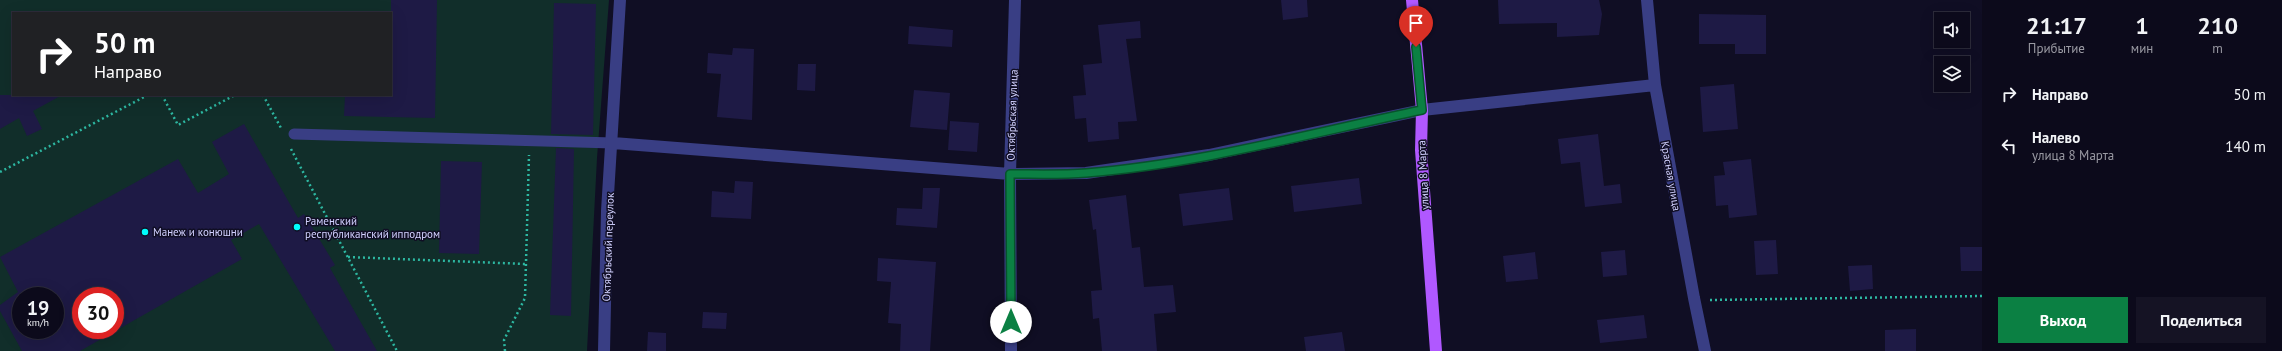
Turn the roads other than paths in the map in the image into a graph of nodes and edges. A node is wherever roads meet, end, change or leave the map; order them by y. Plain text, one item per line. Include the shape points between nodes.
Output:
1 (620, 0) edge
2 (1015, 0) edge
3 (1412, 0) edge
4 (1646, 0) edge
5 (1655, 85) junction
6 (1422, 110) junction
7 (289, 134) road end
8 (613, 143) junction
9 (1010, 174) junction
10 (604, 351) edge
11 (1011, 351) edge
12 (1436, 351) edge
13 (1705, 351) edge

1 - 8 street, Октябрьский переулок
2 - 9 street, Октябрьская улица
3 - 6 main road, улица 8 Марта
4 - 5 street, Красная улица
5 - 6 street
5 - 13 street, Красная улица
6 - 9 street via 1209,155 1148,165 1086,172
6 - 12 main road, улица 8 Марта via 1421,150
7 - 8 lane
8 - 9 street
8 - 10 street, Октябрьский переулок via 607,211
9 - 11 street, Октябрьская улица

